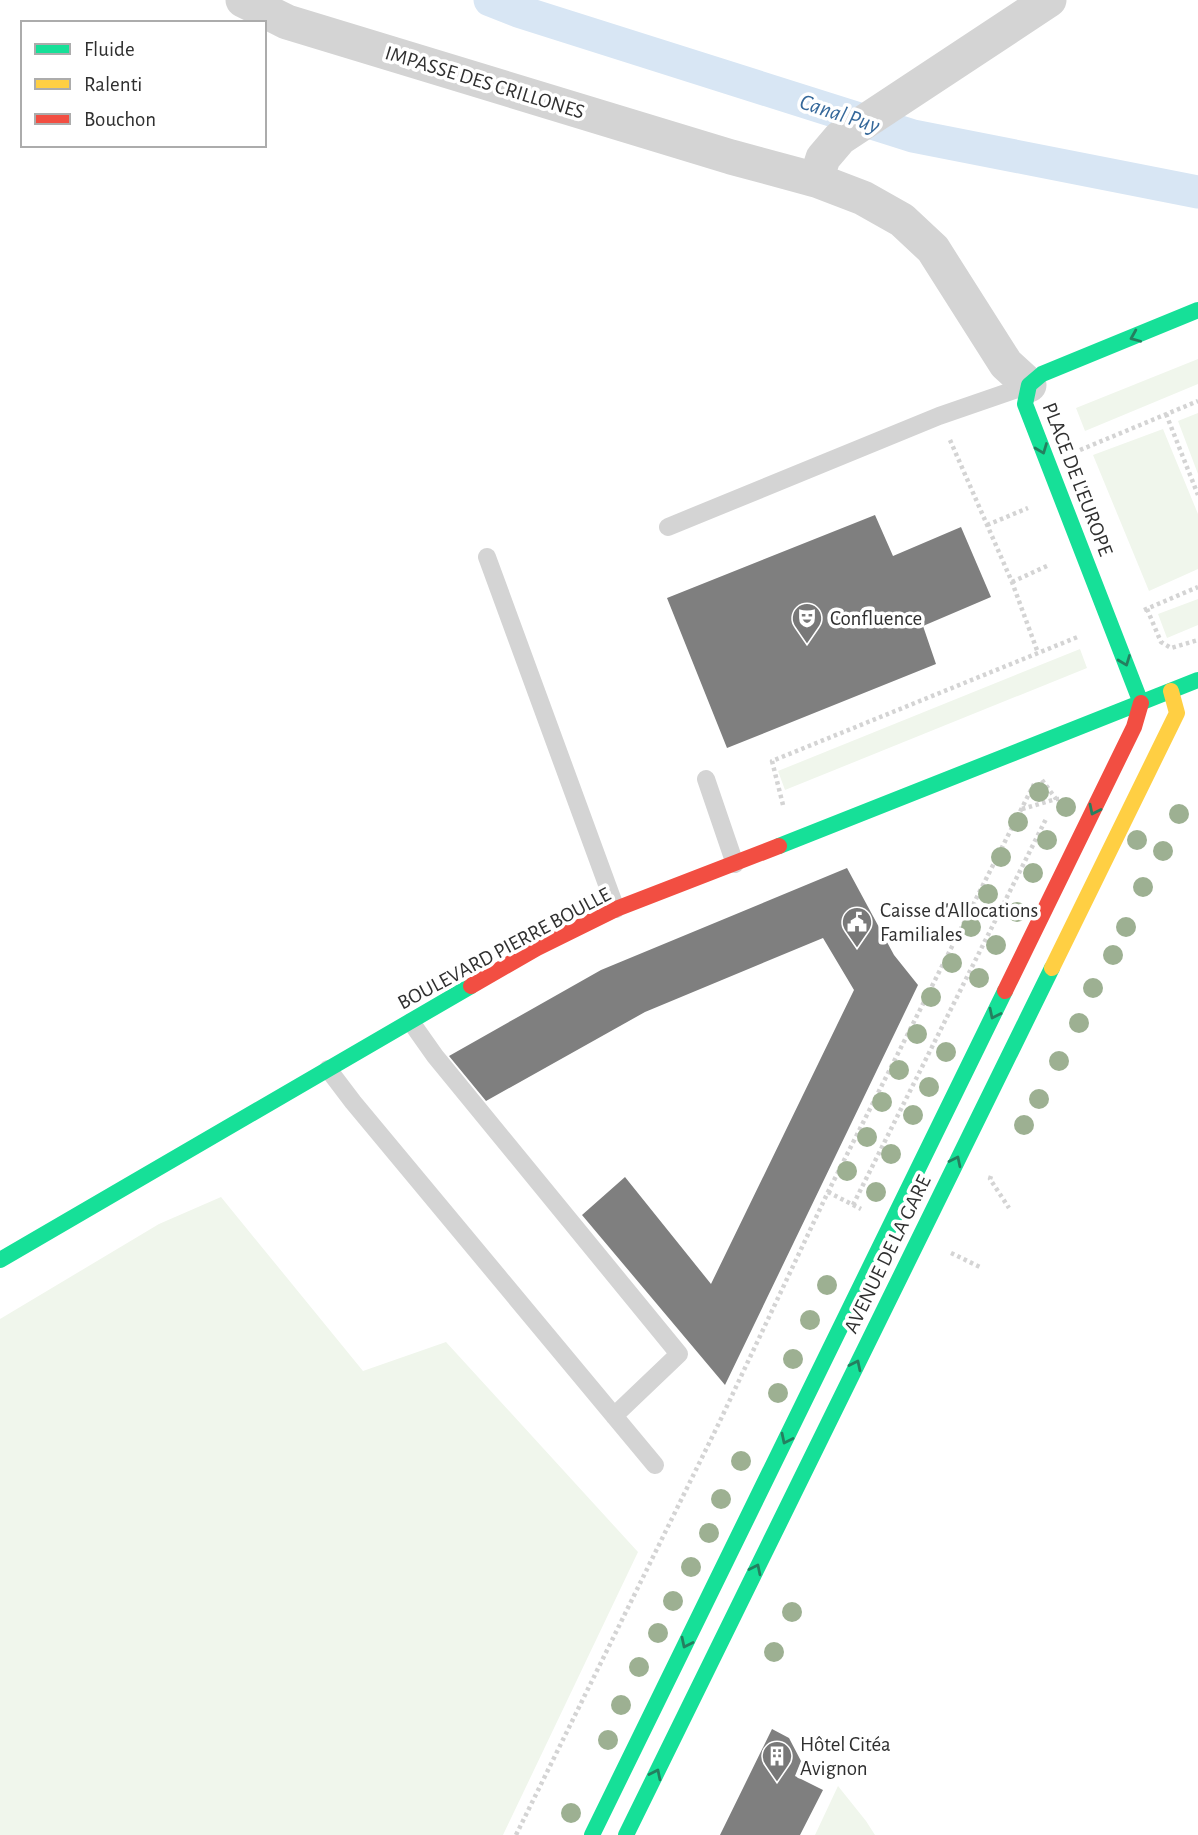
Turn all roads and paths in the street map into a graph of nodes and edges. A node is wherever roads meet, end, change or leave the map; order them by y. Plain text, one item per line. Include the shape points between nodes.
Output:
1 (243, 0) edge
2 (1049, 0) edge
3 (816, 180) junction
4 (1198, 310) edge
5 (1029, 385) junction
6 (1198, 401) edge
7 (1166, 414) junction
8 (950, 440) dead end
9 (1079, 451) dead end
10 (1198, 495) edge
11 (1031, 506) dead end
12 (987, 525) junction
13 (668, 527) dead end
14 (487, 557) dead end
15 (1055, 562) dead end
16 (1012, 582) junction
17 (1198, 587) edge
18 (1147, 609) junction
19 (1137, 613) dead end
20 (1086, 633) dead end
21 (1198, 640) edge
22 (1038, 653) junction
23 (1198, 680) edge
24 (1171, 691) junction
25 (1141, 703) junction
26 (1058, 734) junction
27 (1079, 749) dead end
28 (706, 779) dead end
29 (1056, 799) junction
30 (783, 805) dead end
31 (1021, 809) junction
32 (734, 864) junction
33 (616, 909) junction
34 (411, 1021) junction
35 (328, 1069) junction
36 (853, 1205) dead end
37 (0, 1260) edge
38 (614, 1416) junction
39 (656, 1465) dead end
40 (516, 1835) edge
41 (592, 1835) edge
42 (626, 1835) edge

1 - 3 street, IMPASSE DES CRILLONES via 287,22
2 - 3 street via 840,138 823,158
3 - 5 street via 863,198 902,220 933,249 1006,364
4 -> 5 street, PLACE DE L'EUROPE via 1042,374
5 - 13 lane via 939,416
5 -> 25 street, PLACE DE L'EUROPE via 1025,404
6 - 7 path
7 - 9 path
7 - 10 path
8 - 12 path
11 - 12 path
12 - 16 path
14 - 33 lane
15 - 16 path
16 - 22 path
17 - 18 path
18 - 19 path
18 - 21 path via 1161,642 1171,648
20 - 22 path
22 - 30 path via 772,761
23 - 24 street
24 - 25 street
42 -> 24 street, AVENUE DE LA GARE via 1177,713
25 - 26 street, BOULEVARD PIERRE BOULLE
25 -> 41 street, AVENUE DE LA GARE via 1134,727 1105,770
26 - 27 street
26 - 32 street, BOULEVARD PIERRE BOULLE
28 - 32 lane
29 - 31 path
29 - 31 path via 1039,775
29 - 36 path
31 - 40 path via 828,1192
32 - 33 street, BOULEVARD PIERRE BOULLE
33 - 34 street, BOULEVARD PIERRE BOULLE via 537,948
34 - 35 street, BOULEVARD PIERRE BOULLE
34 - 38 lane via 679,1354
35 - 37 street, BOULEVARD PIERRE BOULLE
35 - 38 lane
38 - 39 lane

